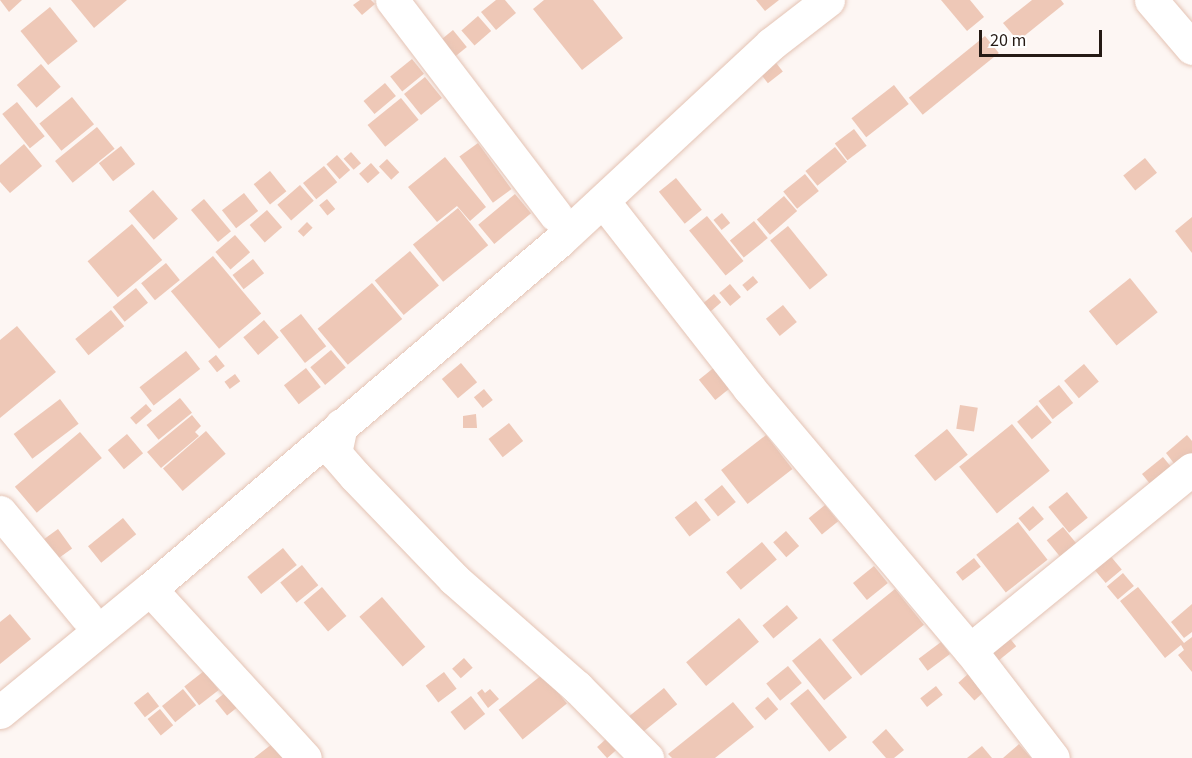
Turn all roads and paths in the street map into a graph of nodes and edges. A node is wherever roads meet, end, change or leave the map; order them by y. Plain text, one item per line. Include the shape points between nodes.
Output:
1 (392, 0) edge
2 (801, 0) edge
3 (828, 0) edge
4 (1164, 4) edge
5 (1192, 48) edge
6 (603, 201) junction
7 (556, 215) junction
8 (341, 425) junction
9 (1192, 469) edge
10 (0, 512) edge
11 (150, 589) junction
12 (86, 616) junction
13 (970, 650) junction
14 (0, 689) edge
15 (0, 712) edge
16 (305, 758) edge
17 (646, 758) edge
18 (1053, 758) edge

1 - 7 street
2 - 7 street
3 - 6 street via 771,44
4 - 5 street
6 - 8 street
6 - 13 street via 748,388
7 - 12 street
8 - 11 street
8 - 17 street via 335,453 355,477 454,579 577,687
9 - 13 street
10 - 12 street
11 - 15 street
11 - 16 street
12 - 14 street
13 - 18 street

